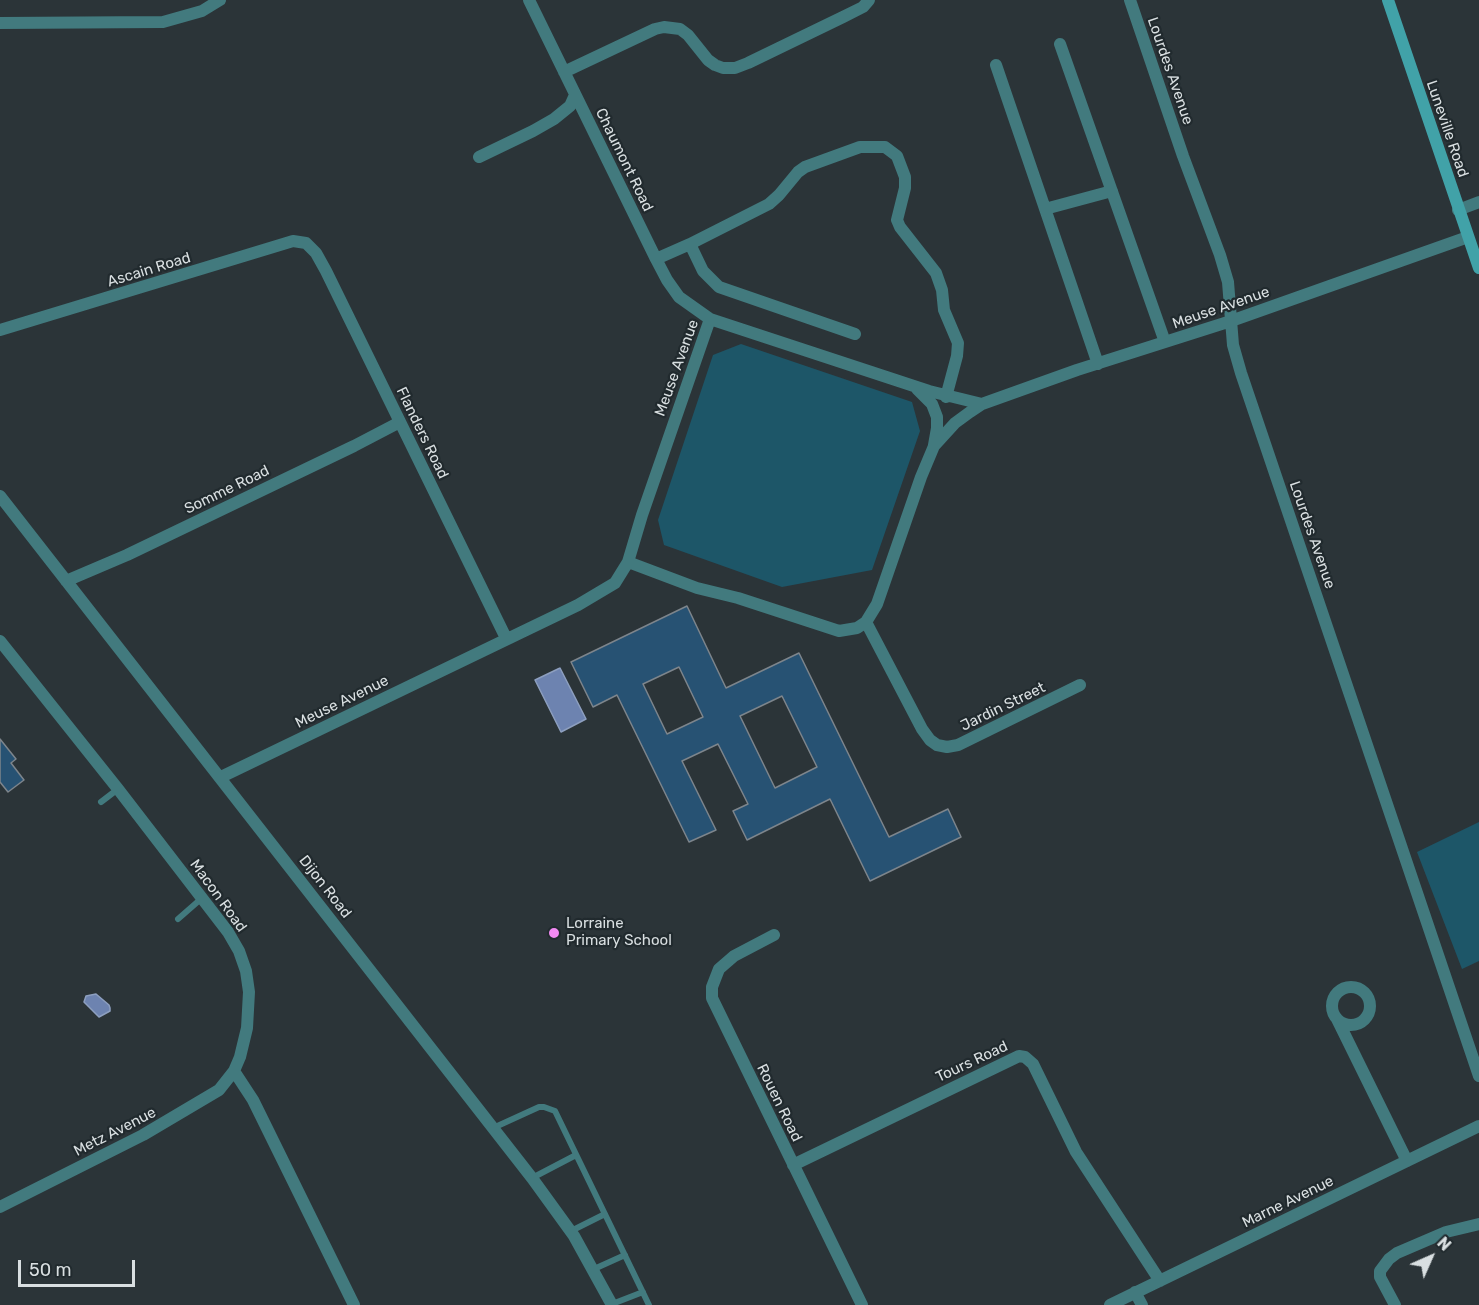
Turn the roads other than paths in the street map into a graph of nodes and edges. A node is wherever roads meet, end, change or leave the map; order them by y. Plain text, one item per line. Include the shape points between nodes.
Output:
1 (220, 0) edge
2 (529, 0) edge
3 (869, 0) edge
4 (1130, 0) edge
5 (1388, 0) edge
6 (0, 24) edge
7 (1060, 44) dead end
8 (996, 65) dead end
9 (564, 72) junction
10 (575, 95) junction
11 (479, 157) dead end
12 (1112, 190) junction
13 (1479, 202) edge
14 (1045, 209) junction
15 (1458, 210) junction
16 (1468, 237) junction
17 (306, 243) joint
18 (690, 244) junction
19 (656, 259) junction
20 (1479, 268) edge
21 (710, 319) junction
22 (1231, 321) junction
23 (0, 330) edge
24 (855, 334) dead end
25 (1165, 342) junction
26 (1098, 364) junction
27 (914, 386) junction
28 (946, 397) junction
29 (982, 404) junction
30 (400, 422) junction
31 (934, 446) junction
32 (0, 496) edge
33 (628, 562) junction
34 (66, 581) junction
35 (866, 622) junction
36 (506, 638) junction
37 (1, 646) edge
38 (1080, 685) dead end
39 (221, 777) junction
40 (118, 789) junction
41 (101, 802) dead end
42 (202, 897) junction
43 (178, 919) dead end
44 (774, 935) dead end
45 (1337, 1019) dead end
46 (234, 1071) junction
47 (1479, 1076) edge
48 (1479, 1126) edge
49 (493, 1128) junction
50 (576, 1155) junction
51 (1407, 1161) junction
52 (793, 1165) junction
53 (532, 1178) junction
54 (0, 1207) edge
55 (605, 1214) junction
56 (1479, 1224) edge
57 (570, 1231) junction
58 (625, 1255) junction
59 (594, 1269) junction
60 (1160, 1281) junction
61 (643, 1292) junction
62 (1135, 1292) junction
63 (354, 1305) edge
64 (612, 1305) edge
65 (649, 1305) edge
66 (862, 1305) edge
67 (1110, 1305) edge
68 (1143, 1305) edge
69 (1395, 1305) edge

1 - 6 street via 202,11 163,22
2 - 9 street, Chaumont Road
3 - 9 street via 863,7 735,68 715,65 680,29 664,27
4 - 22 street, Lourdes Avenue via 1220,255 1228,282
5 - 15 street, Luneville Road
7 - 12 street
8 - 14 street
9 - 10 street, Chaumont Road
10 - 11 street via 554,119
10 - 19 street, Chaumont Road
12 - 14 street
12 - 25 street
13 - 15 street
14 - 26 street
15 - 16 street, Luneville Road
16 - 20 street, Luneville Road
16 - 22 street, Meuse Avenue
17 - 23 street, Ascain Road via 293,241
17 - 30 street, Flanders Road via 326,270
18 - 19 street
18 - 24 street via 703,271 719,287
18 - 28 street via 769,204 805,167 860,147 885,147 892,151 905,177 897,220 936,273 944,310 958,344
19 - 21 street, Chaumont Road via 680,297
21 - 27 street, Meuse Avenue
21 - 33 street, Meuse Avenue
22 - 25 street, Meuse Avenue
22 - 47 street, Lourdes Avenue via 1241,373
25 - 26 street, Meuse Avenue
26 - 29 street, Meuse Avenue
27 - 28 street, Meuse Avenue
27 - 31 street, Meuse Avenue via 932,404 937,417
28 - 29 street, Meuse Avenue
29 - 31 street, Meuse Avenue via 955,423
30 - 34 street, Somme Road
30 - 36 street, Flanders Road
31 - 35 street, Meuse Avenue via 877,604
32 - 34 street, Dijon Road
33 - 35 street via 697,588 839,631
33 - 36 street, Meuse Avenue via 615,583
34 - 39 street, Dijon Road
35 - 38 street, Jardin Street via 922,729 937,745 958,746
36 - 39 street, Meuse Avenue
37 - 40 street, Macon Road
39 - 49 street, Dijon Road
40 - 41 lane
40 - 42 street, Macon Road
42 - 43 lane
42 - 46 street, Macon Road via 239,951 246,971 247,1028
44 - 52 street, Rouen Road via 734,956 719,969 712,998
45 - 51 street
46 - 54 street, Metz Avenue via 219,1090 177,1116
46 - 63 street via 253,1100
48 - 51 street, Marne Avenue
49 - 50 lane via 544,1107 555,1111
49 - 53 street, Dijon Road
50 - 53 lane
50 - 55 lane
51 - 60 street, Marne Avenue
52 - 60 street, Tours Road via 1019,1056 1025,1057 1034,1064 1076,1152
52 - 66 street, Rouen Road
53 - 57 street, Dijon Road
55 - 57 lane
55 - 58 lane
56 - 69 street via 1446,1232 1389,1259 1380,1277
57 - 59 street, Dijon Road
58 - 59 lane
58 - 61 lane
59 - 64 street, Dijon Road
60 - 62 street, Marne Avenue
61 - 64 lane
61 - 65 lane
62 - 67 street, Marne Avenue
62 - 68 street

